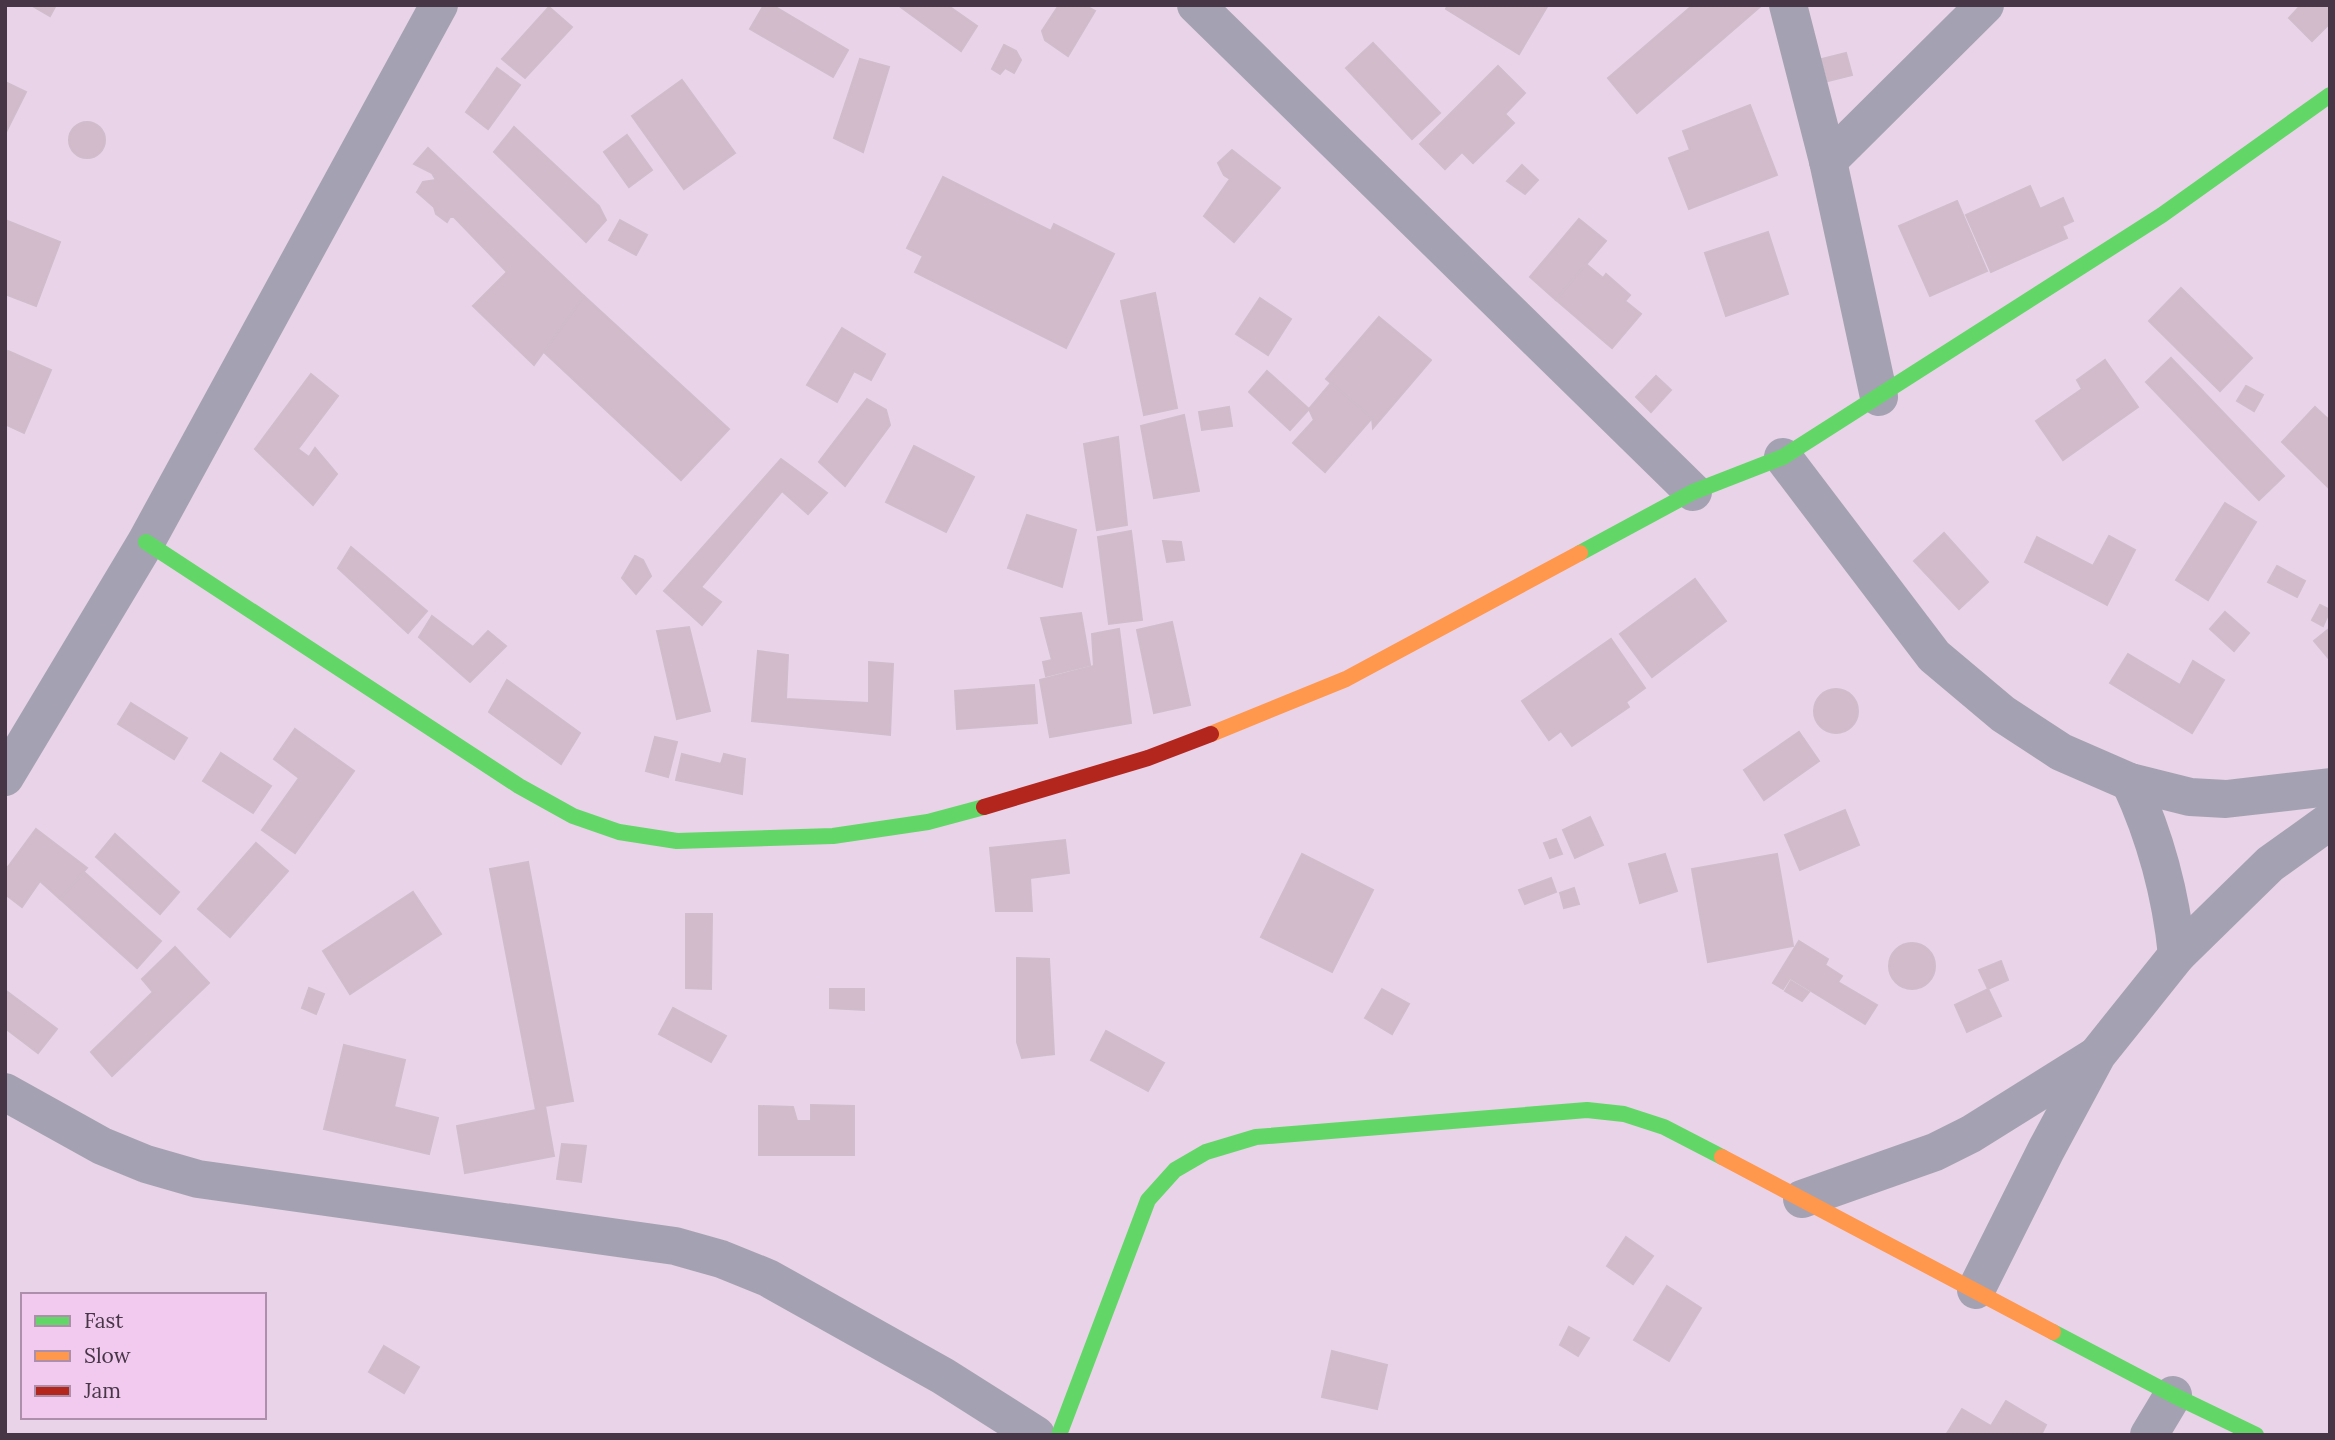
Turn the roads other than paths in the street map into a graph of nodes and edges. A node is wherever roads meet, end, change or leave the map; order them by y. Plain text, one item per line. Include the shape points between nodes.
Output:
1 (439, 5) edge
2 (1196, 5) edge
3 (1787, 5) edge
4 (1985, 5) edge
5 (2330, 95) edge
6 (1828, 161) junction
7 (1880, 397) junction
8 (1783, 457) junction
9 (1693, 492) junction
10 (146, 542) junction
11 (5, 776) edge
12 (2130, 782) junction
13 (2330, 788) edge
14 (2330, 821) edge
15 (2177, 955) junction
16 (2096, 1055) junction
17 (5, 1092) edge
18 (1802, 1199) junction
19 (1976, 1290) junction
20 (2174, 1395) junction
21 (1036, 1435) edge
22 (1059, 1435) edge
23 (2149, 1435) edge
24 (2256, 1435) edge

1 - 10 street
2 - 9 street
3 - 6 street
4 - 6 street
5 - 7 street via 2162,215
6 - 7 street
7 - 8 street
8 - 9 street
8 - 12 street via 1934,656 2003,714 2061,752
9 - 10 street via 1346,679 1148,758 928,822 833,836 725,841 677,841 619,832 573,816 519,786
10 - 11 street
12 - 13 street via 2189,797 2226,799
12 - 15 street via 2163,871
14 - 15 street via 2270,864
15 - 16 street
16 - 18 street via 1935,1152
16 - 19 street
17 - 21 street via 102,1146 198,1179 675,1246 721,1259 768,1278 931,1369
18 - 19 street
18 - 22 street via 1664,1126 1624,1114 1587,1110 1256,1137 1206,1152 1175,1170 1149,1200
19 - 20 street
20 - 23 street
20 - 24 street

